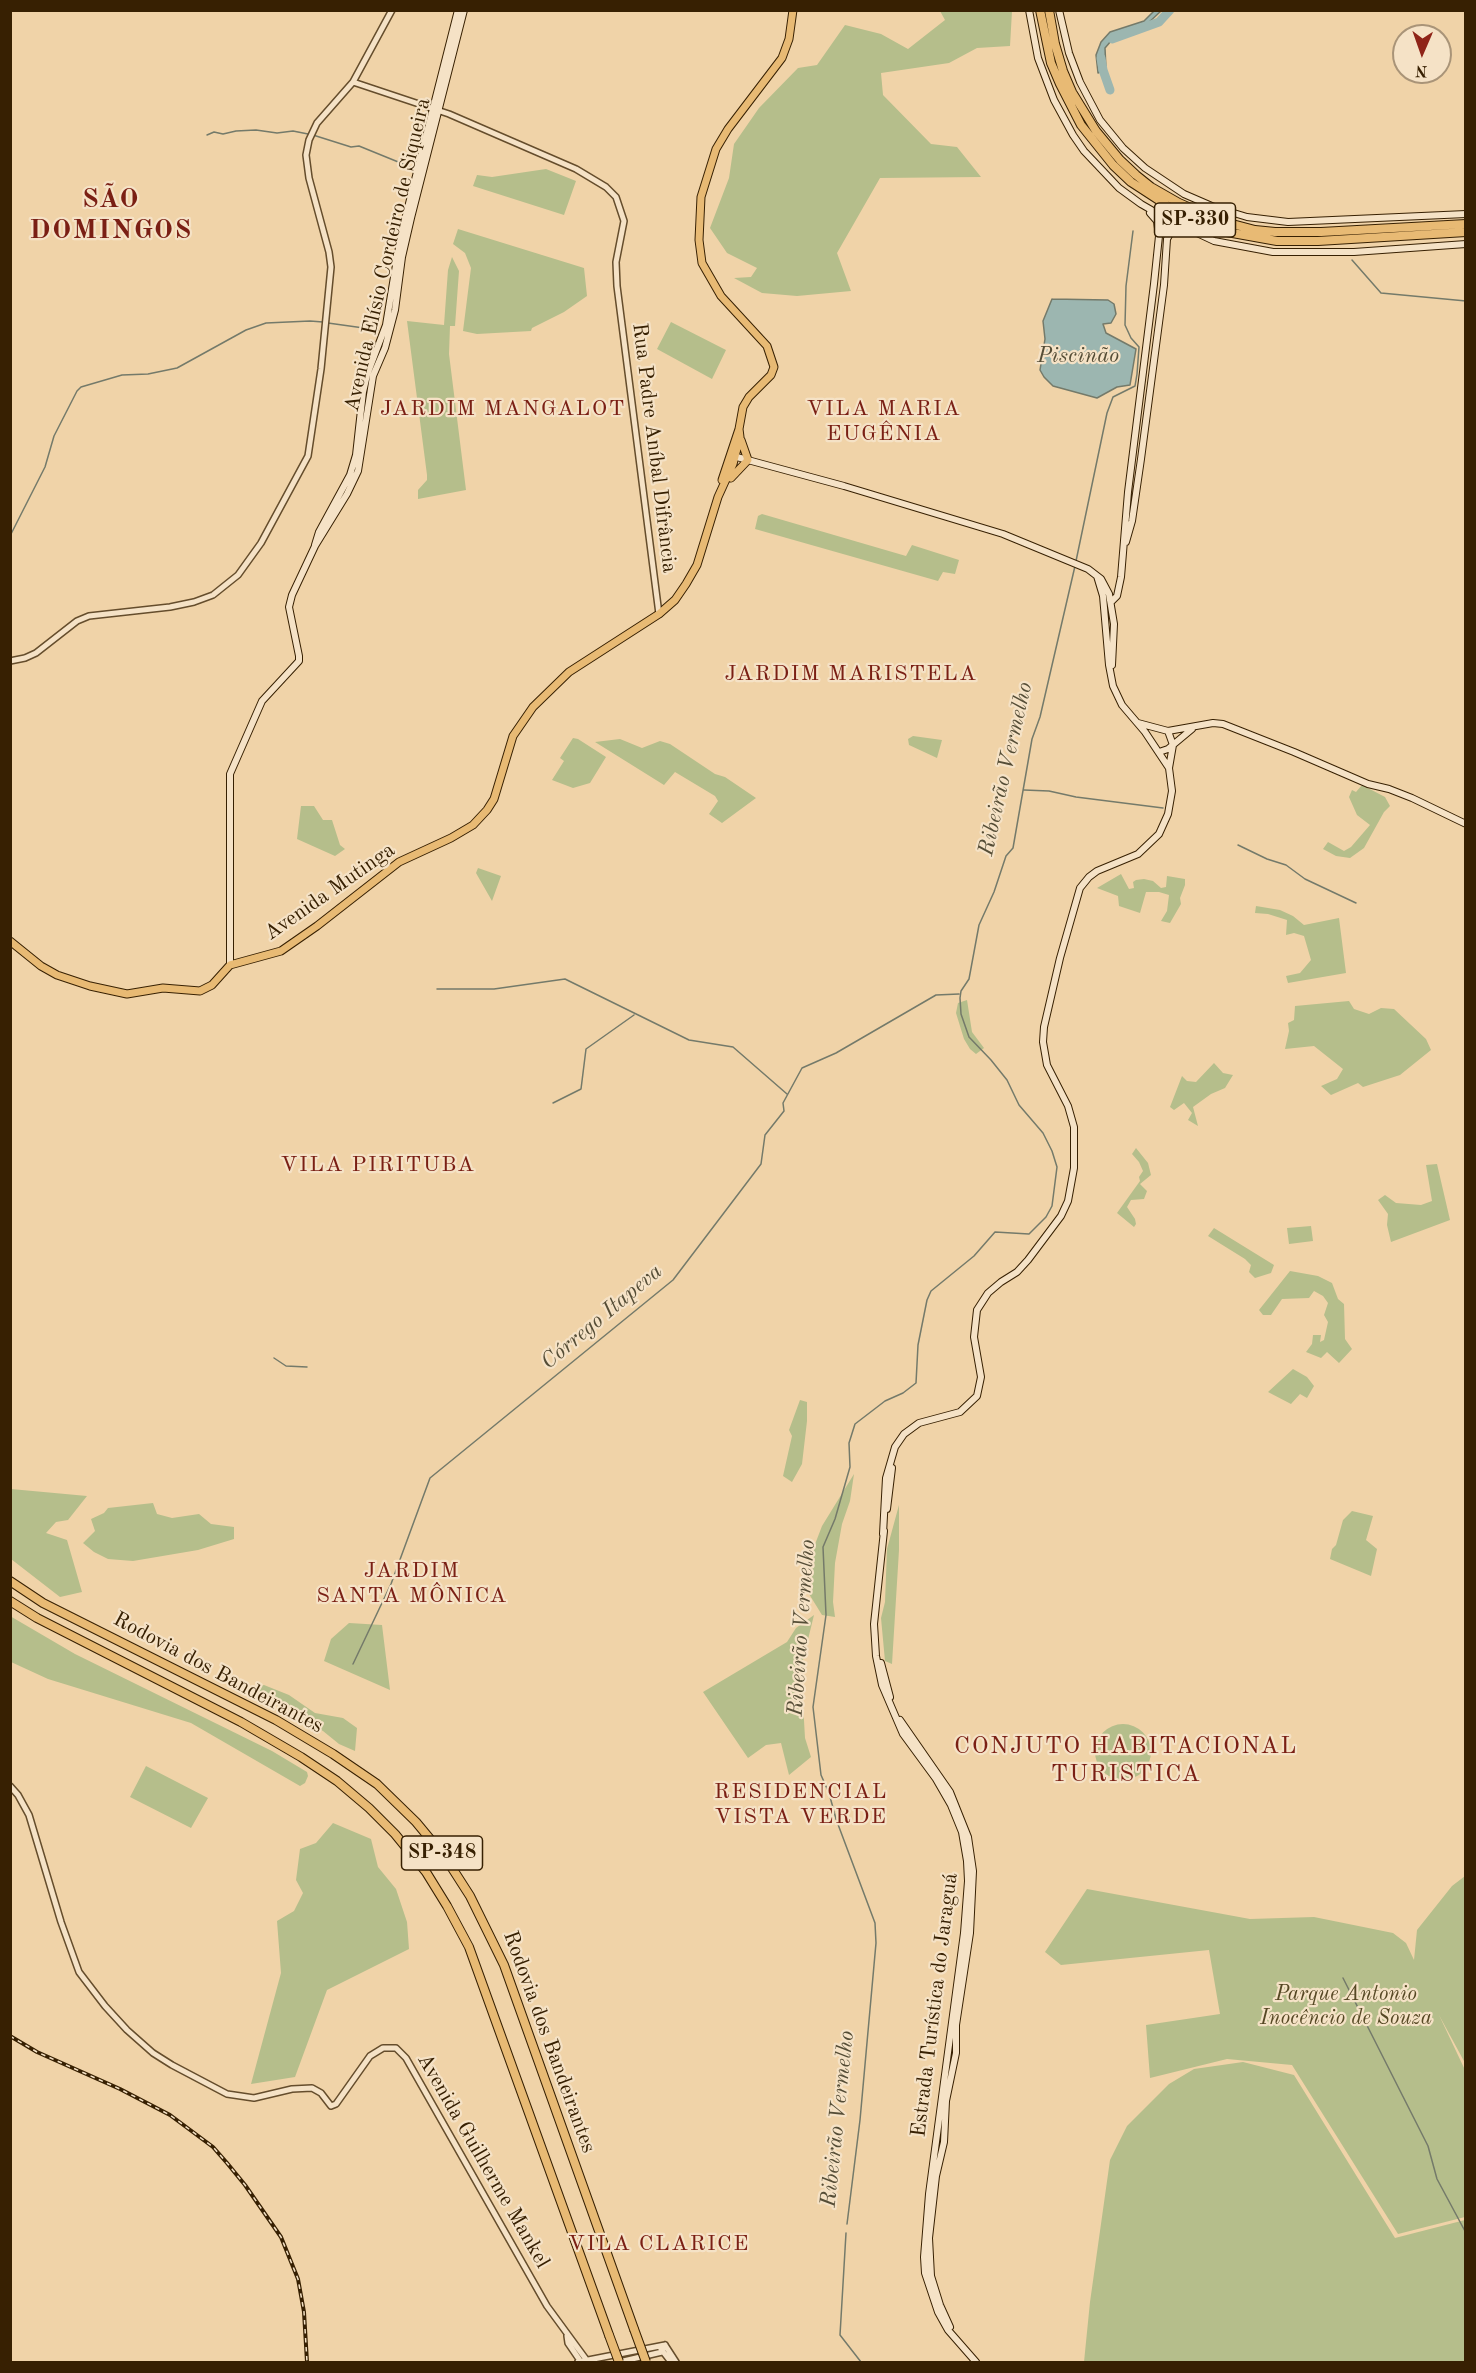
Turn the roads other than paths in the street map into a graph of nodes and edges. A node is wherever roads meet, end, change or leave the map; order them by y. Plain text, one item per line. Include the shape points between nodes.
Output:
1 (392, 10) edge
2 (458, 10) edge
3 (464, 10) edge
4 (794, 10) edge
5 (1029, 10) edge
6 (1040, 10) edge
7 (1048, 10) edge
8 (1059, 10) edge
9 (353, 82) junction
10 (436, 109) junction
11 (1141, 204) junction
12 (1466, 214) edge
13 (1466, 224) edge
14 (1466, 232) edge
15 (1200, 235) junction
16 (1466, 244) edge
17 (739, 429) junction
18 (740, 437) junction
19 (733, 456) junction
20 (748, 460) junction
21 (725, 484) junction
22 (720, 492) junction
23 (1124, 548) junction
24 (1121, 577) junction
25 (1105, 596) junction
26 (1117, 596) junction
27 (1111, 602) junction
28 (659, 614) junction
29 (1114, 624) junction
30 (10, 661) edge
31 (1110, 675) junction
32 (1136, 722) junction
33 (1152, 727) junction
34 (1192, 728) junction
35 (1168, 731) junction
36 (1145, 732) junction
37 (1173, 745) junction
38 (1160, 752) junction
39 (1169, 768) junction
40 (1466, 824) edge
41 (10, 941) edge
42 (230, 966) junction
43 (10, 1581) edge
44 (10, 1601) edge
45 (875, 1618) junction
46 (10, 1786) edge
47 (956, 2053) junction
48 (946, 2057) junction
49 (936, 2140) junction
50 (944, 2142) junction
51 (955, 2337) junction
52 (662, 2345) junction
53 (662, 2352) junction
54 (583, 2362) edge
55 (619, 2362) edge
56 (646, 2362) edge
57 (671, 2362) edge
58 (676, 2362) edge
59 (976, 2362) edge

1 - 9 street
2 - 10 main road, Avenida Elísio Cordeiro de Siqueira
3 - 10 main road, Avenida Elísio Cordeiro de Siqueira
4 - 17 main road, Avenida Mutinga via 782,58 716,149 701,197 702,263 728,305 767,346 773,362 771,375 745,402
5 - 11 main road via 1038,58 1063,119 1102,172
6 - 14 highway, SP-330 via 1051,63 1081,125 1125,176 1171,208 1227,231 1271,240
7 - 13 highway, SP-330 via 1063,70 1090,122 1136,175 1179,203 1221,221 1275,232
8 - 12 main road via 1069,53 1100,120 1145,168 1184,194 1247,217 1288,222
9 - 10 street, Rua Padre Aníbal Difrância
9 - 30 street via 315,126 306,154 331,267 326,319 308,456 261,543 238,575 213,595 170,607 89,616 36,653
10 - 28 street, Rua Padre Aníbal Difrância via 576,169 611,192 620,205 624,221 616,262 617,286
10 - 42 main road, Avenida Elísio Cordeiro de Siqueira via 395,310 372,379 358,471 320,534 289,607 299,661 262,701 230,774
11 - 15 main road
11 - 23 main road via 1154,216 1159,236
15 - 16 main road via 1232,246 1287,253
15 - 23 main road via 1172,230 1167,235 1141,459
17 - 18 main road, Avenida Mutinga
17 - 19 main road, Avenida Mutinga
18 - 19 main road, Avenida Mutinga
18 - 20 main road
19 - 20 main road
19 - 21 main road, Avenida Mutinga
19 - 22 main road, Avenida Mutinga
20 - 21 main road
20 - 25 main road via 1003,534 1080,565 1096,576
21 - 22 main road, Avenida Mutinga
22 - 28 main road, Avenida Mutinga via 692,574 675,600
23 - 24 main road
24 - 25 main road
24 - 26 main road
25 - 27 main road, Estrada Turística do Jaraguá
25 - 27 main road
25 - 31 main road, Estrada Turística do Jaraguá
26 - 27 main road
26 - 29 main road
27 - 29 main road, Estrada Turística do Jaraguá
28 - 42 main road, Avenida Mutinga via 569,672 533,707 513,736 494,799 473,825 399,862 280,951
29 - 31 main road, Estrada Turística do Jaraguá
31 - 32 main road, Estrada Turística do Jaraguá via 1122,705
32 - 33 main road
32 - 36 main road, Estrada Turística do Jaraguá
33 - 35 main road
33 - 36 main road
34 - 35 main road
34 - 37 main road
34 - 40 main road via 1223,724 1371,781
35 - 37 main road
36 - 38 main road, Estrada Turística do Jaraguá
37 - 38 main road
37 - 39 main road
38 - 39 main road, Estrada Turística do Jaraguá
39 - 45 main road, Estrada Turística do Jaraguá via 1172,791 1159,834 1138,854 1097,872 1080,888 1044,1027 1047,1065 1074,1127 1074,1168 1068,1201 1028,1260 988,1293 977,1310 974,1337 981,1368 977,1396 960,1412 919,1423 895,1447
41 - 42 main road, Avenida Mutinga via 57,975 128,994 152,989 200,991 212,985
43 - 56 highway, Rodovia dos Bandeirantes / SP-348, bridge via 44,1603 276,1720 333,1754 377,1784 445,1857 470,1896 504,1965
44 - 55 highway, Rodovia dos Bandeirantes / SP-348, bridge via 301,1757 369,1808 426,1872 469,1947
45 - 47 main road, Estrada Turística do Jaraguá via 893,1705 906,1731 950,1792 972,1855 973,1885
45 - 48 main road, Estrada Turística do Jaraguá via 876,1656 887,1700 903,1734 951,1805 965,1846 968,1881 964,1933
46 - 54 street, Avenida Guilherme Mankel via 29,1815 78,1972 140,2042 172,2065 227,2094 247,2098 312,2088 321,2093 329,2106 336,2104 370,2056 388,2047 402,2052 572,2350
47 - 48 main road
47 - 50 main road, Estrada Turística do Jaraguá via 946,2101
48 - 49 main road, Estrada Turística do Jaraguá
49 - 50 main road
49 - 51 main road, Estrada Turística do Jaraguá via 925,2227 925,2274 938,2312
50 - 51 main road, Estrada Turística do Jaraguá via 932,2200 931,2276
51 - 59 main road, Estrada Turística do Jaraguá
52 - 53 street
52 - 54 street
52 - 58 street
53 - 55 street
53 - 57 street

